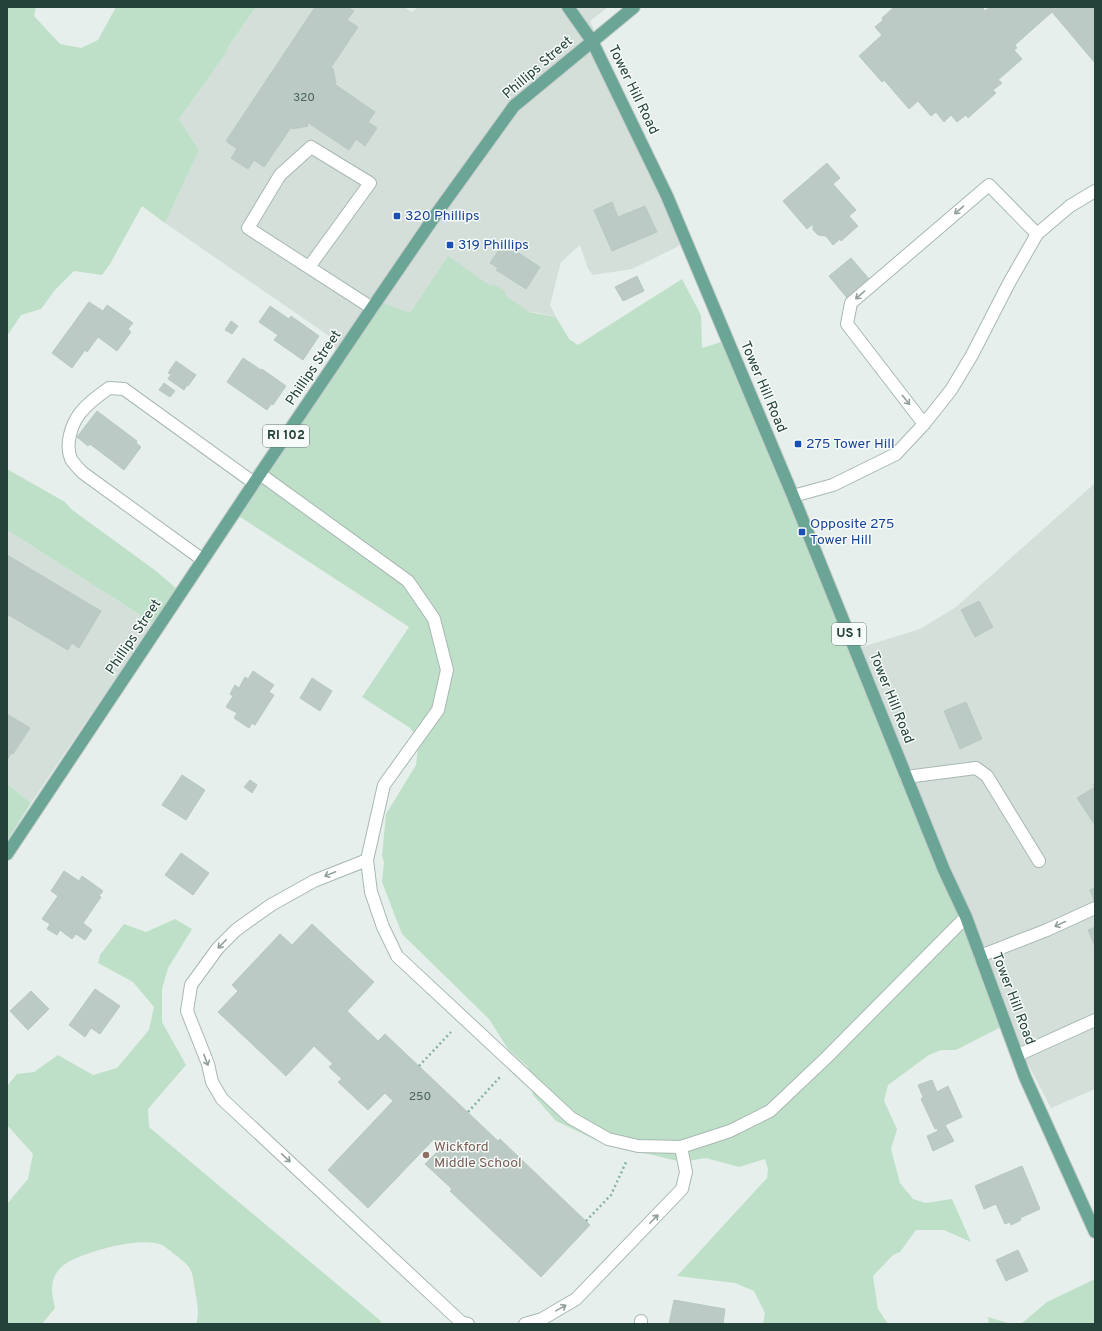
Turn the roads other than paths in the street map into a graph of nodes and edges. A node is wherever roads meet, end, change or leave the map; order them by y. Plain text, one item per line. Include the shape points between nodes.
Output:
1 (568, 7) edge
2 (634, 7) edge
3 (592, 41) junction
4 (1095, 190) edge
5 (1037, 234) junction
6 (309, 267) junction
7 (372, 308) junction
8 (924, 424) junction
9 (257, 479) junction
10 (793, 496) junction
11 (203, 560) junction
12 (906, 777) junction
13 (7, 854) edge
14 (366, 860) junction
15 (1039, 860) dead end
16 (1095, 908) edge
17 (966, 917) junction
18 (980, 956) junction
19 (1095, 1020) edge
20 (1018, 1055) junction
21 (681, 1147) junction
22 (1095, 1232) edge
23 (468, 1324) edge
24 (525, 1324) edge

1 - 3 main road, Tower Hill Road / US 1
2 - 3 main road, RI 102
3 - 7 main road, Phillips Street / RI 102 via 514,106
3 - 10 main road, Tower Hill Road / US 1 via 667,196
4 - 5 lane via 1070,206
5 - 8 lane via 965,367 951,390
5 -> 8 lane via 989,185 850,303 847,324
6 - 6 lane via 248,228 280,175 311,147 370,182
6 - 7 lane
7 - 9 main road, Phillips Street / RI 102
8 - 10 lane via 896,454 833,485
9 - 11 main road, Phillips Street / RI 102
9 - 11 lane via 124,389 109,388 80,413 72,427 68,443 71,459 83,474
9 - 14 lane via 408,581 434,619 446,670 438,710 384,785
10 - 12 main road, Tower Hill Road / US 1
11 - 13 main road, Phillips Street / RI 102
12 - 15 lane via 976,768 987,776
12 - 17 main road, Tower Hill Road / US 1
14 - 21 lane via 371,892 383,927 397,956 571,1118 608,1139 638,1146
14 -> 23 lane via 314,881 271,905 236,930 218,948 191,985 187,1011 208,1064 212,1082 222,1099 461,1322
16 -> 18 lane
17 - 18 main road, Tower Hill Road / US 1
17 - 21 lane via 770,1111 730,1131
18 - 20 main road, Tower Hill Road / US 1
19 - 20 lane
20 - 22 main road, Tower Hill Road / US 1 via 1025,1077
24 -> 21 lane via 542,1319 576,1299 682,1190 686,1172

